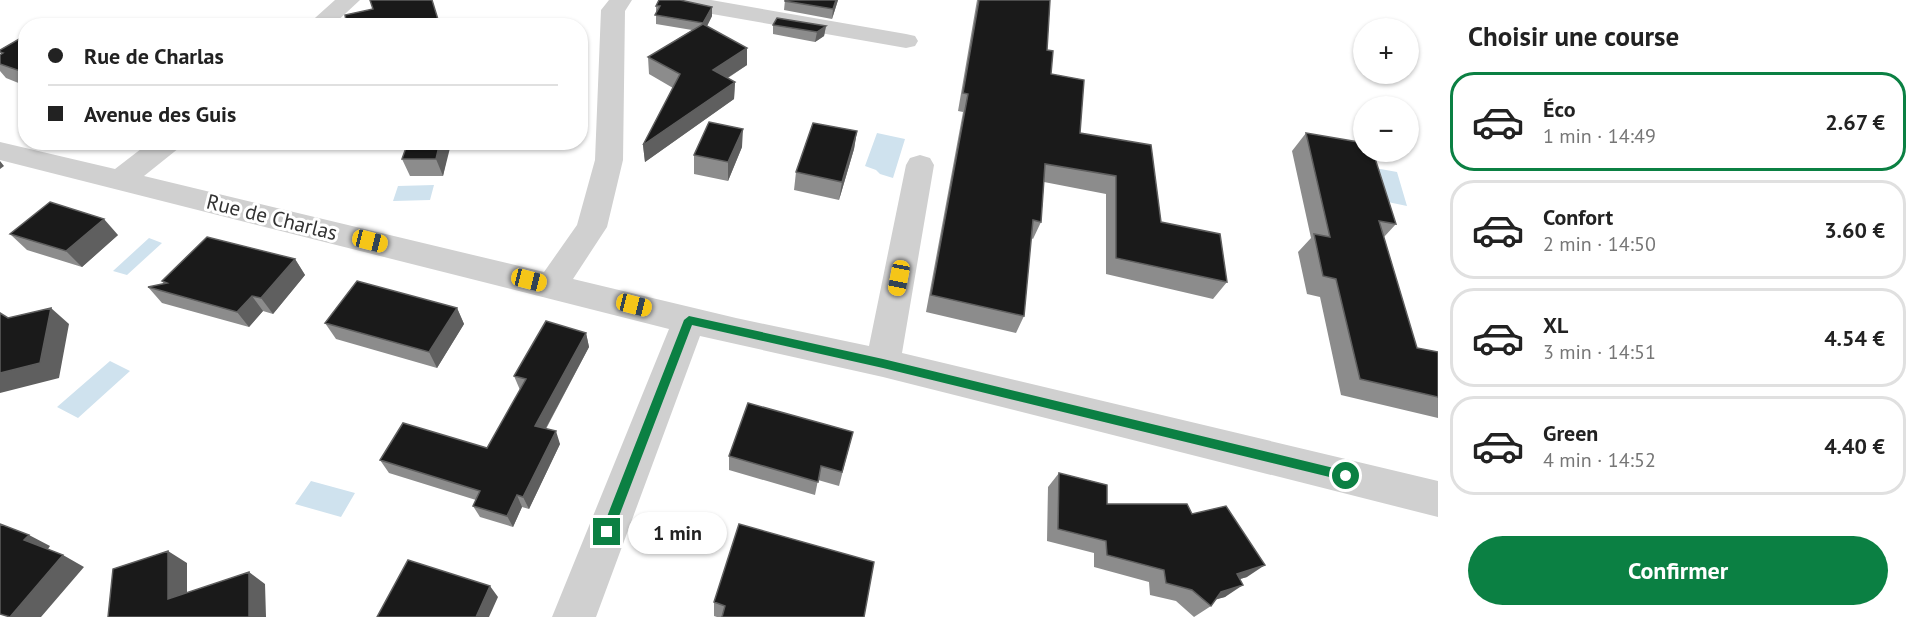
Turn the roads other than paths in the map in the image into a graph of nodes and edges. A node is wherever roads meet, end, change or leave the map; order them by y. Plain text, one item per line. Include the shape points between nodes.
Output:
1 (350, 0) edge
2 (621, 0) edge
3 (672, 0) edge
4 (327, 18) edge
5 (906, 41) dead end
6 (0, 150) edge
7 (159, 150) edge
8 (920, 165) dead end
9 (121, 180) junction
10 (552, 285) junction
11 (689, 320) junction
12 (883, 363) junction
13 (1438, 499) edge
14 (574, 617) edge

1 - 4 street
2 - 10 street via 613,10 609,160 592,227
3 - 5 street
6 - 9 street, Rue de Charlas
7 - 9 street
8 - 12 street
9 - 10 street, Rue de Charlas
10 - 11 street, Rue de Charlas
11 - 12 street, Rue de Charlas
11 - 14 street
12 - 13 street, Rue de Charlas

